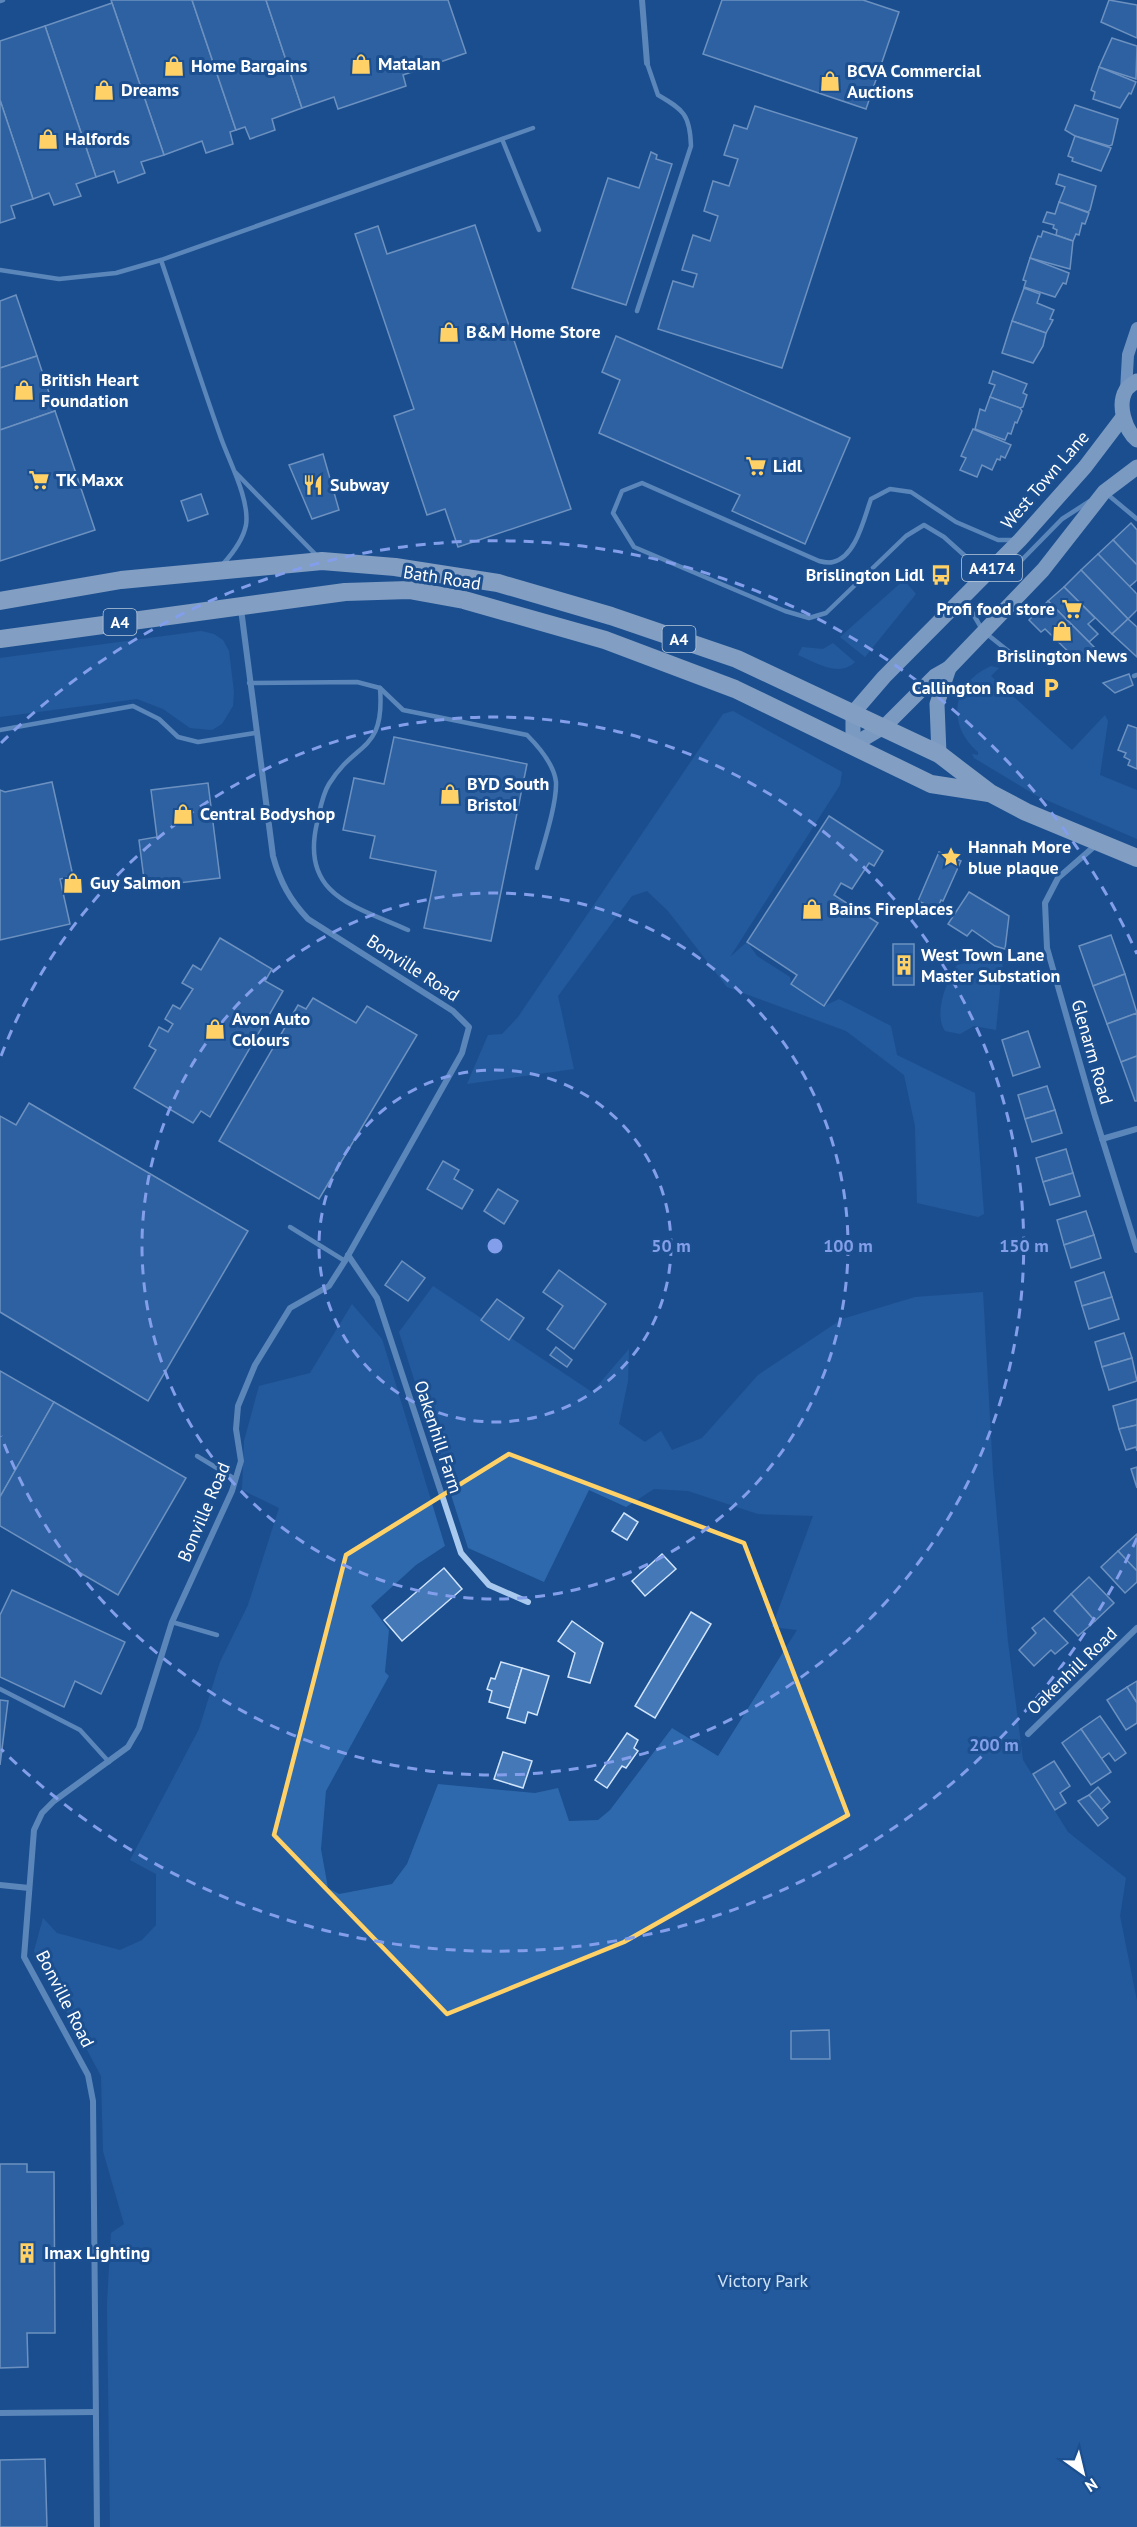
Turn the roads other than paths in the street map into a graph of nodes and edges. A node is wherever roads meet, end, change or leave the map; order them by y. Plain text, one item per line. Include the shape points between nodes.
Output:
1 (642, 0) edge
2 (647, 63) joint
3 (533, 128) dead end
4 (502, 140) junction
5 (538, 230) dead end
6 (160, 260) junction
7 (0, 270) edge
8 (637, 311) dead end
9 (1137, 328) edge
10 (1131, 386) edge
11 (1123, 417) junction
12 (1137, 440) edge
13 (1137, 467) edge
14 (236, 473) junction
15 (1104, 492) junction
16 (1137, 519) edge
17 (1020, 540) junction
18 (322, 561) junction
19 (215, 572) junction
20 (985, 574) junction
21 (963, 597) junction
22 (0, 601) edge
23 (240, 605) junction
24 (983, 631) junction
25 (0, 639) edge
26 (1012, 654) dead end
27 (949, 668) junction
28 (249, 683) junction
29 (380, 688) junction
30 (853, 713) junction
31 (885, 726) junction
32 (0, 730) edge
33 (255, 733) junction
34 (853, 745) junction
35 (939, 754) junction
36 (990, 794) junction
37 (1098, 844) junction
38 (1137, 858) edge
39 (537, 868) dead end
40 (408, 930) dead end
41 (1137, 1129) edge
42 (1102, 1139) junction
43 (290, 1227) dead end
44 (1137, 1250) edge
45 (347, 1258) junction
46 (197, 1456) dead end
47 (235, 1479) junction
48 (528, 1602) dead end
49 (172, 1622) junction
50 (1137, 1628) edge
51 (217, 1635) dead end
52 (0, 1689) edge
53 (1028, 1734) dead end
54 (109, 1762) junction
55 (0, 1885) edge
56 (29, 1888) junction
57 (95, 2412) junction
58 (0, 2413) edge
59 (97, 2527) edge

1 - 2 street
2 - 8 lane via 658,95 681,109 690,124 691,146
3 - 4 lane
4 - 5 lane
4 - 6 lane
6 - 7 lane via 116,273 59,279
6 - 14 lane
9 - 10 main road via 1128,355
10 - 11 main road
11 - 12 main road
11 - 17 main road, West Town Lane / A4174
13 - 15 main road, A4174
14 - 18 lane
14 - 19 lane via 246,523 236,547
15 - 16 lane
15 - 20 lane via 1062,519 1008,574
15 - 24 main road, A4174 via 1043,570
17 - 20 main road, West Town Lane / A4174
17 - 20 lane via 998,540 956,522 911,492 890,489 871,499 847,554 833,562 819,561 642,483 622,491 613,513 634,547 809,618 826,613 906,536 924,525 944,537
18 - 19 highway, Bath Road / A4
18 - 30 highway, Bath Road / A4 via 395,567 498,583 737,659
19 - 22 highway, Bath Road / A4 via 121,580
20 - 21 main road, West Town Lane / A4174
21 - 24 lane
21 - 30 main road, West Town Lane / A4174
23 - 25 highway, Bath Road / A4
23 - 28 street, Bonville Road
23 - 34 highway, Bath Road / A4 via 345,592 409,590 464,600 605,640 735,689
24 - 26 lane
24 - 27 main road, A4174
27 - 31 main road, A4174 via 935,676
27 - 35 main road, A4174 via 937,704
28 - 29 lane via 357,682
28 - 33 street, Bonville Road
29 - 39 lane via 403,710 527,735 540,747 556,782
29 - 40 lane via 378,730 329,784 312,857 323,884 350,904
30 - 31 highway, A4
30 - 34 main road
31 - 34 main road, A4174
31 - 35 highway, A4
32 - 33 lane via 133,706 159,719 178,736 198,742
33 - 45 street, Bonville Road via 273,856 291,901 308,919 453,1011 469,1027 462,1053
34 - 36 highway, A4 via 931,784
35 - 36 highway, A4
36 - 37 highway, A4
37 - 38 highway, A4
37 - 42 street, Glenarm Road via 1058,878 1045,903 1047,948
41 - 42 street
42 - 44 street, Glenarm Road
43 - 45 lane
45 - 47 street, Bonville Road via 328,1286 290,1308 255,1365 238,1406 236,1430 241,1461
45 - 48 street, Oakenhill Farm via 377,1298 461,1553 489,1585
46 - 47 lane
47 - 49 street, Bonville Road
49 - 51 lane
49 - 54 street, Bonville Road via 139,1728 128,1747
50 - 53 street, Oakenhill Road
52 - 54 lane via 80,1730
54 - 56 street, Bonville Road via 42,1813 34,1830
55 - 56 street
56 - 57 street, Bonville Road via 24,1957 88,2075 93,2101
57 - 58 street
57 - 59 street, Bonville Road

